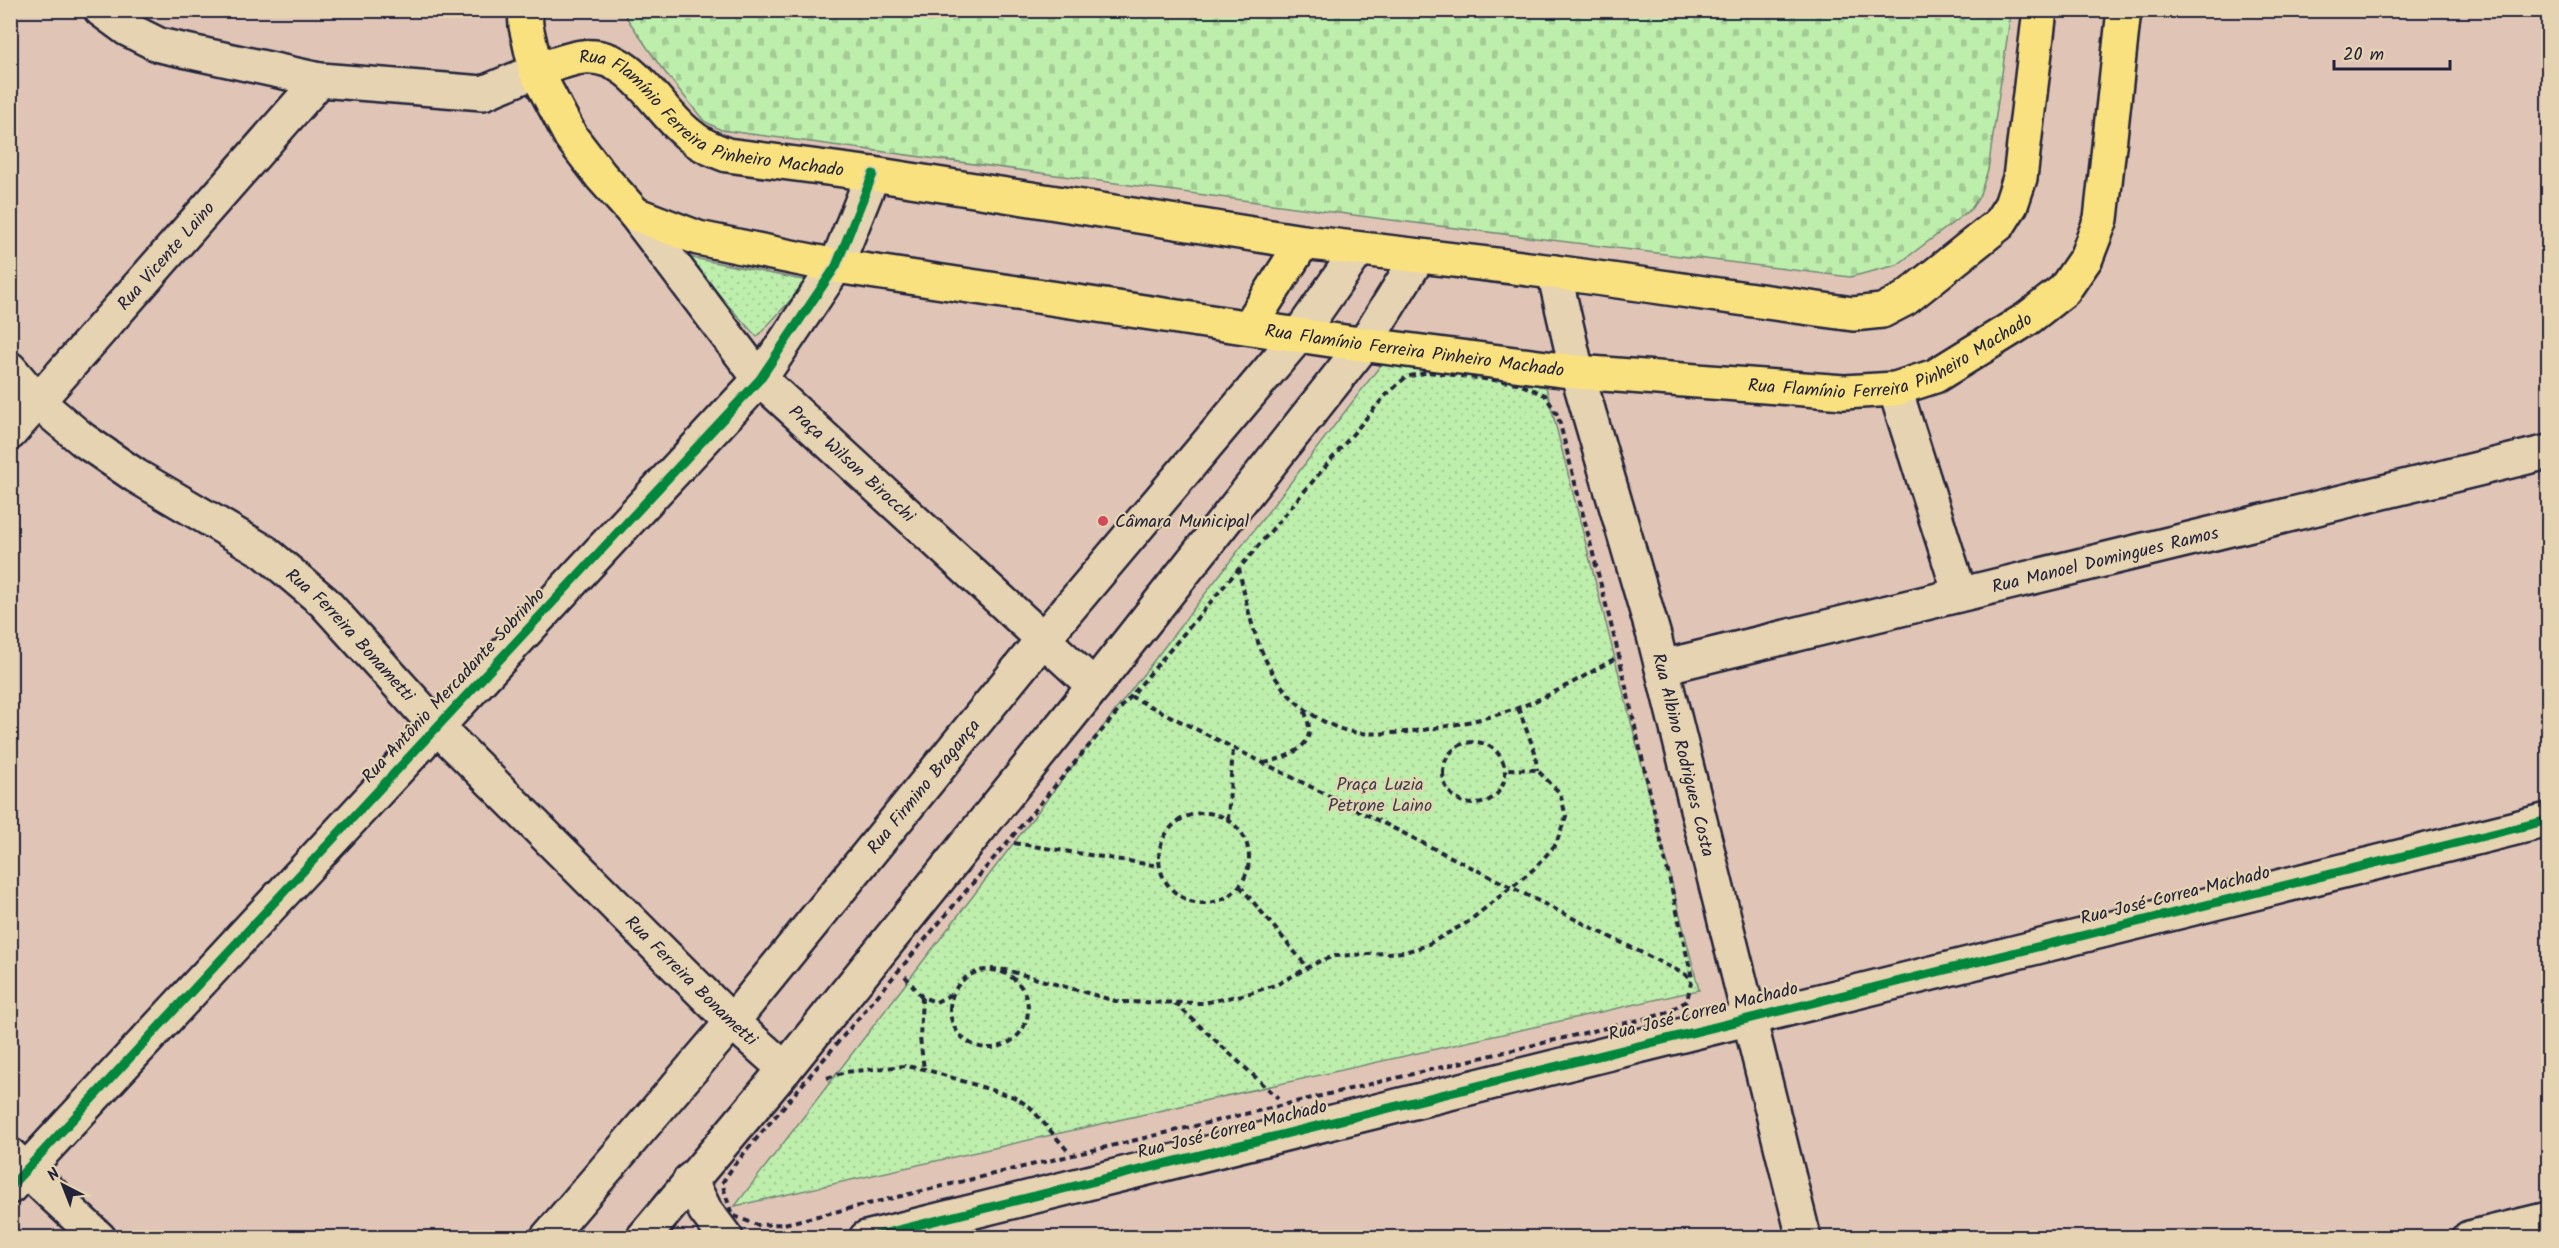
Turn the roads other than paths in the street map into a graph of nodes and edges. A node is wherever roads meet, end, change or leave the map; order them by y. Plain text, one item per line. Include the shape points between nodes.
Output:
1 (102, 10) edge
2 (525, 10) edge
3 (2040, 10) edge
4 (2124, 10) edge
5 (536, 70) junction
6 (320, 80) junction
7 (873, 174) junction
8 (635, 214) junction
9 (1302, 242) junction
10 (1359, 249) junction
11 (1419, 256) junction
12 (836, 266) junction
13 (1554, 272) junction
14 (1249, 327) junction
15 (1299, 335) junction
16 (1365, 343) junction
17 (10, 369) edge
18 (1577, 372) junction
19 (760, 379) junction
20 (1895, 389) junction
21 (38, 402) junction
22 (10, 433) edge
23 (2548, 452) edge
24 (1960, 594) junction
25 (1043, 639) junction
26 (1658, 651) junction
27 (1094, 686) junction
28 (437, 727) junction
29 (2548, 820) edge
30 (1749, 1017) junction
31 (732, 1022) junction
32 (799, 1079) junction
33 (16, 1170) edge
34 (690, 1180) junction
35 (2548, 1219) edge
36 (99, 1238) edge
37 (547, 1238) edge
38 (643, 1238) edge
39 (726, 1238) edge
40 (866, 1238) edge
41 (1804, 1238) edge
42 (2469, 1238) edge

1 - 6 street, Rua Flamínio Ferreira Pinheiro Machado via 127,29 159,45
2 - 5 main road
3 - 13 main road, Rua Flamínio Ferreira Pinheiro Machado via 2020,177 2011,205 1999,224 1905,298 1882,311 1853,314
4 - 20 main road, Rua Flamínio Ferreira Pinheiro Machado via 2101,219 2086,258 2064,290 2027,318 1935,376
5 - 6 street, Rua Flamínio Ferreira Pinheiro Machado via 483,93
5 - 7 main road, Rua Flamínio Ferreira Pinheiro Machado via 584,57 606,59 628,70 685,132 705,147 727,155
5 - 8 main road, Rua Flamínio Ferreira Pinheiro Machado via 571,137
6 - 21 street, Rua Vicente Laino
7 - 9 main road, Rua Flamínio Ferreira Pinheiro Machado
7 - 12 street, Rua Antônio Mercadante Sobrinho
8 - 12 main road, Rua Flamínio Ferreira Pinheiro Machado via 698,238
8 - 19 street, Praça Wilson Birocchi
9 - 10 main road, Rua Flamínio Ferreira Pinheiro Machado
9 - 14 main road
10 - 11 main road, Rua Flamínio Ferreira Pinheiro Machado
10 - 15 street, Rua Firmino Bragança
11 - 13 main road, Rua Flamínio Ferreira Pinheiro Machado
11 - 16 street
12 - 14 main road, Rua Flamínio Ferreira Pinheiro Machado
12 - 19 street, Rua Antônio Mercadante Sobrinho
13 - 18 street, Rua Albino Rodrigues Costa
14 - 15 main road, Rua Flamínio Ferreira Pinheiro Machado
15 - 16 main road, Rua Flamínio Ferreira Pinheiro Machado
15 - 25 street, Rua Firmino Bragança
16 - 18 main road, Rua Flamínio Ferreira Pinheiro Machado
16 - 27 street
17 - 21 street, Rua Ferreira Bonametti
18 - 20 main road, Rua Flamínio Ferreira Pinheiro Machado via 1844,392
18 - 26 street, Rua Albino Rodrigues Costa
19 - 25 street, Praça Wilson Birocchi
19 - 28 street, Rua Antônio Mercadante Sobrinho
20 - 24 street
21 - 22 street, Rua Vicente Laino
21 - 28 street, Rua Ferreira Bonametti via 82,440 136,476 265,552 324,602
23 - 24 street, Rua Manoel Domingues Ramos
24 - 26 street, Rua Manoel Domingues Ramos
25 - 27 street, Praça Wilson Birocchi
25 - 31 street, Rua Firmino Bragança
26 - 30 street, Rua Albino Rodrigues Costa
27 - 32 street
28 - 31 street, Rua Ferreira Bonametti
28 - 33 street, Rua Antônio Mercadante Sobrinho
29 - 30 street, Rua José Correa Machado
30 - 40 street, Rua José Correa Machado
30 - 41 street, Rua Albino Rodrigues Costa
31 - 32 street, Rua Ferreira Bonametti
31 - 37 street, Rua Firmino Bragança
32 - 34 street
33 - 36 street
34 - 38 street
34 - 39 street via 705,1210
35 - 42 street

